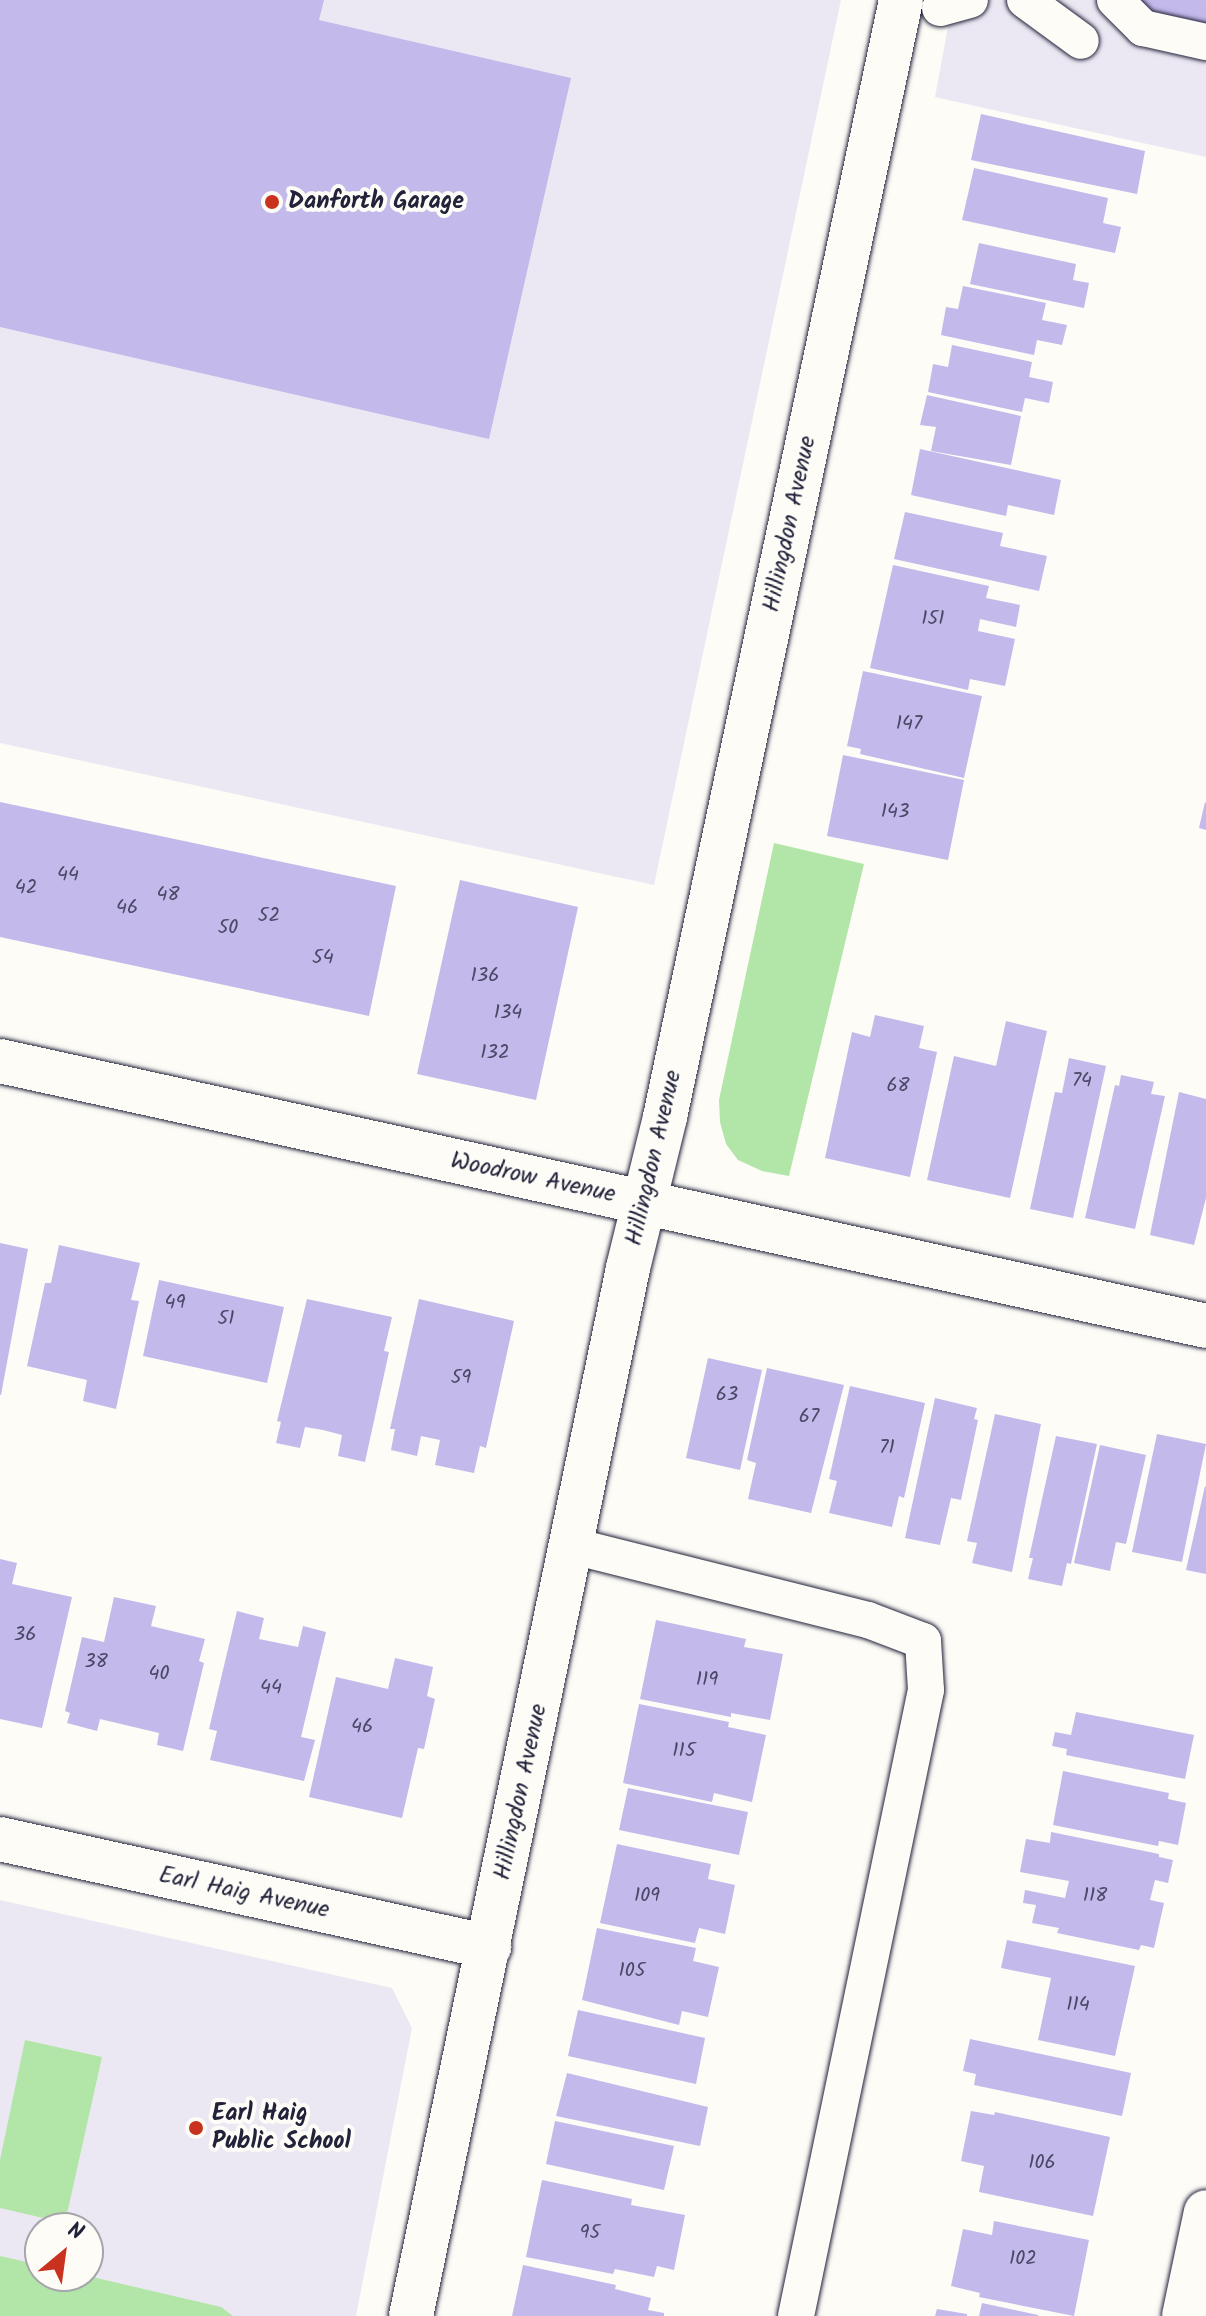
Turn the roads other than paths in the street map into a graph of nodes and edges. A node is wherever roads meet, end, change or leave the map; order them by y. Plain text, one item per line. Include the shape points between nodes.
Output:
1 (1025, 0) edge
2 (1115, 0) edge
3 (937, 3) edge
4 (1081, 41) dead end
5 (1206, 42) edge
6 (0, 1061) edge
7 (643, 1201) junction
8 (1206, 1326) edge
9 (573, 1546) junction
10 (0, 1839) edge
11 (489, 1947) junction
12 (1206, 2212) edge
13 (411, 2316) edge
14 (796, 2316) edge
15 (1184, 2316) edge

1 - 4 lane
2 - 5 lane via 1143,28
3 - 7 street, Hillingdon Avenue
6 - 7 street, Woodrow Avenue
7 - 8 street, Woodrow Avenue
7 - 9 street, Hillingdon Avenue
9 - 11 street, Hillingdon Avenue
9 - 14 lane via 868,1620 923,1641 926,1690
10 - 11 street, Earl Haig Avenue
11 - 13 street, Hillingdon Avenue
12 - 15 street

